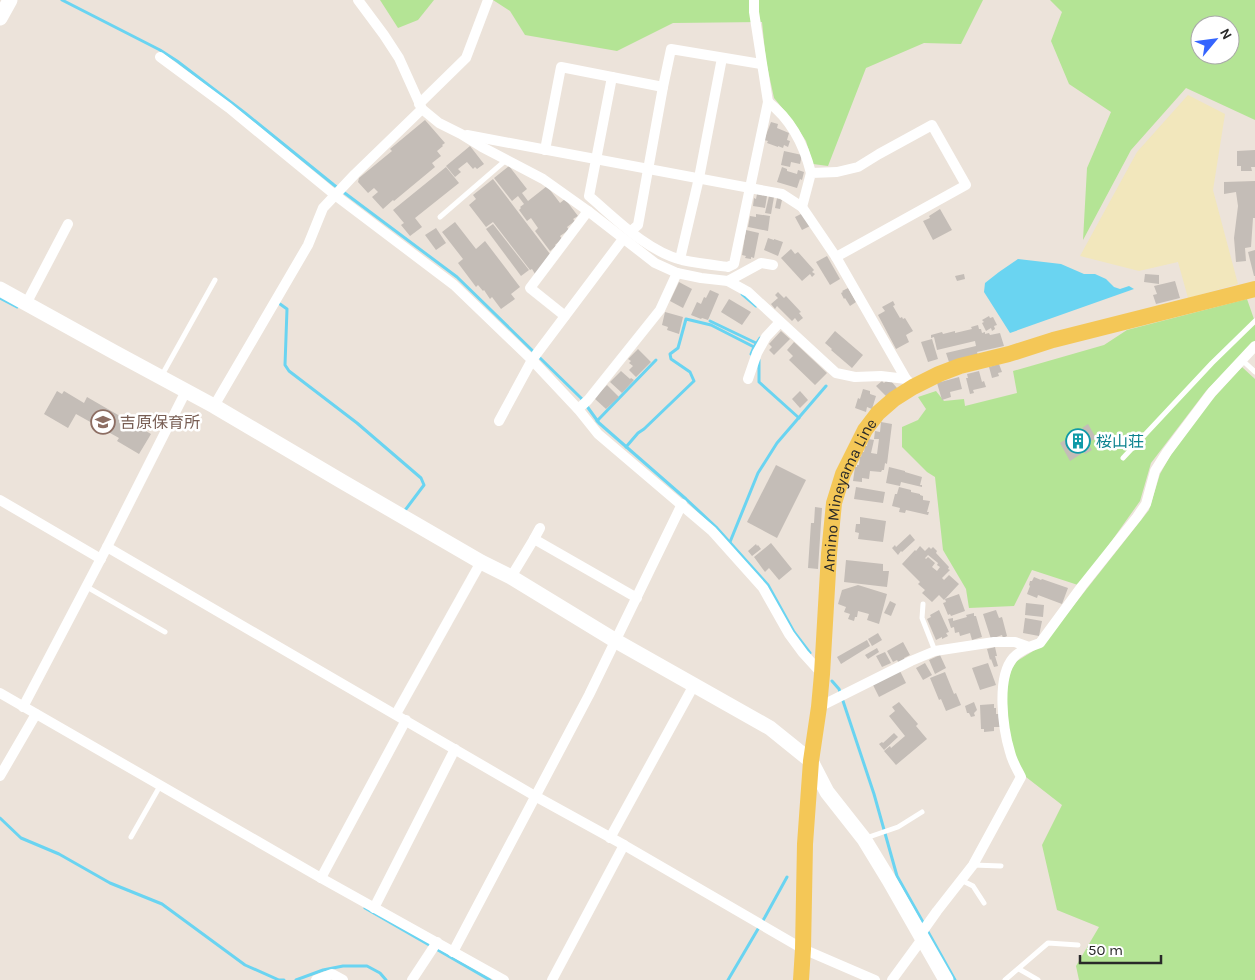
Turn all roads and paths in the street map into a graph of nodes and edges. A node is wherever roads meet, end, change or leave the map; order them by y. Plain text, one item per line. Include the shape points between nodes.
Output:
1 (10, 0) edge
2 (358, 0) edge
3 (488, 0) edge
4 (754, 0) edge
5 (0, 18) edge
6 (160, 57) dead end
7 (722, 58) junction
8 (762, 64) junction
9 (612, 77) junction
10 (662, 87) junction
11 (768, 102) junction
12 (421, 106) junction
13 (461, 134) junction
14 (545, 150) junction
15 (596, 159) junction
16 (506, 160) junction
17 (648, 169) junction
18 (811, 173) junction
19 (699, 178) junction
20 (750, 188) junction
21 (335, 195) junction
22 (802, 207) junction
23 (588, 211) junction
24 (440, 217) dead end
25 (68, 224) dead end
26 (627, 235) junction
27 (836, 257) junction
28 (680, 260) junction
29 (773, 266) dead end
30 (677, 273) junction
31 (215, 280) dead end
32 (728, 280) junction
33 (0, 289) edge
34 (1255, 289) edge
35 (26, 304) junction
36 (565, 316) junction
37 (1255, 321) edge
38 (780, 322) junction
39 (1255, 346) edge
40 (532, 360) junction
41 (1242, 360) junction
42 (1255, 372) edge
43 (160, 378) junction
44 (748, 379) dead end
45 (910, 383) junction
46 (186, 392) junction
47 (214, 406) junction
48 (578, 409) junction
49 (499, 421) dead end
50 (1122, 458) dead end
51 (0, 500) edge
52 (682, 504) junction
53 (540, 528) dead end
54 (534, 539) junction
55 (107, 547) junction
56 (101, 559) junction
57 (482, 562) junction
58 (511, 577) junction
59 (87, 587) junction
60 (637, 598) junction
61 (922, 604) dead end
62 (165, 632) dead end
63 (616, 640) junction
64 (1029, 647) junction
65 (935, 651) junction
66 (822, 674) junction
67 (694, 685) junction
68 (0, 694) edge
69 (23, 707) junction
70 (819, 707) junction
71 (36, 714) junction
72 (396, 714) junction
73 (406, 720) junction
74 (455, 749) junction
75 (811, 761) junction
76 (0, 776) edge
77 (160, 786) junction
78 (535, 796) junction
79 (922, 812) dead end
80 (131, 837) dead end
81 (610, 838) junction
82 (864, 839) junction
83 (624, 845) junction
84 (973, 865) junction
85 (1001, 866) dead end
86 (321, 878) junction
87 (961, 880) junction
88 (984, 902) dead end
89 (374, 908) junction
90 (921, 937) junction
91 (437, 942) junction
92 (1078, 944) dead end
93 (803, 949) junction
94 (453, 952) junction
95 (1019, 969) junction
96 (498, 979) edge
97 (316, 980) edge
98 (343, 980) edge
99 (412, 980) edge
100 (552, 980) edge
101 (801, 980) edge
102 (875, 980) edge
103 (892, 980) edge
104 (946, 980) edge
105 (1005, 980) edge
106 (1038, 980) edge

1 - 5 street
2 - 12 street via 399,58
3 - 12 street via 466,58
4 - 8 street
6 - 21 street via 229,108
7 - 8 street
7 - 10 street via 671,48
7 - 19 street
8 - 11 street
9 - 10 street
9 - 14 street via 561,67
9 - 15 street
10 - 17 street
11 - 18 street via 778,109 801,142
11 - 20 street
12 - 13 street via 439,123
12 - 21 street
13 - 14 street
13 - 16 street
14 - 15 street
15 - 17 street
15 - 26 street via 589,196
16 - 23 street via 543,179
16 - 24 lane
17 - 19 street
17 - 26 street via 638,225
18 - 22 street
18 - 27 street via 858,167 932,125 966,185
19 - 20 street
19 - 28 street
20 - 22 street via 782,194
20 - 28 street via 734,264 728,268
21 - 40 street via 454,285
21 - 47 street via 323,208 308,246
22 - 27 street
23 - 26 street
23 - 36 street via 530,288
25 - 35 street
26 - 28 street
26 - 30 street via 655,263
26 - 36 street
27 - 45 street
29 - 32 street via 761,263
30 - 32 street
30 - 48 street via 660,310
31 - 43 lane
32 - 38 street via 748,292
33 - 35 street
34 - 45 main road, Amino Mineyama Line via 1053,340
35 - 43 street
36 - 40 street
37 - 50 lane
38 - 44 street via 756,353
38 - 45 street via 836,373 856,377 881,376
39 - 41 street
40 - 48 street
40 - 49 street
41 - 42 lane
41 - 64 street via 1212,392 1167,452 1155,471 1146,504 1137,517 1040,643
43 - 46 street
45 - 66 main road, Amino Mineyama Line via 865,430 843,474 834,503
46 - 47 street
46 - 55 street
47 - 57 street
48 - 52 street via 598,434
51 - 56 street
52 - 60 street
52 - 66 street via 712,531 763,588 788,634
53 - 54 street
54 - 58 street
54 - 60 street
55 - 56 street
55 - 72 street
56 - 59 street
57 - 58 street
57 - 72 street
58 - 63 street
59 - 62 lane
59 - 69 street
60 - 63 street
61 - 65 lane via 922,618
63 - 67 street
63 - 78 street
64 - 65 street via 1015,642 994,642
64 - 84 street via 1014,657 1006,668 1002,693 1004,728 1010,753 1021,777
65 - 70 street
66 - 70 main road, Amino Mineyama Line
67 - 75 street via 770,728
67 - 81 street
68 - 69 street
69 - 71 street
70 - 75 main road, Amino Mineyama Line
71 - 76 street
71 - 77 street
72 - 73 street
73 - 74 street
73 - 86 street
74 - 78 street
74 - 89 street
75 - 82 street via 827,792
75 - 93 main road, Amino Mineyama Line
77 - 80 lane
77 - 86 street
78 - 81 street
78 - 94 street
79 - 82 lane via 898,827
81 - 83 street
82 - 90 street
83 - 93 street
83 - 100 street
84 - 85 lane
84 - 87 street
86 - 89 street
87 - 88 lane via 973,886
87 - 90 street
89 - 91 street
90 - 103 street
90 - 104 street
91 - 94 street
91 - 99 street
92 - 95 lane via 1048,944
93 - 101 main road, Amino Mineyama Line
93 - 102 street
94 - 96 street
95 - 105 lane
95 - 106 lane
97 - 98 street via 332,974

